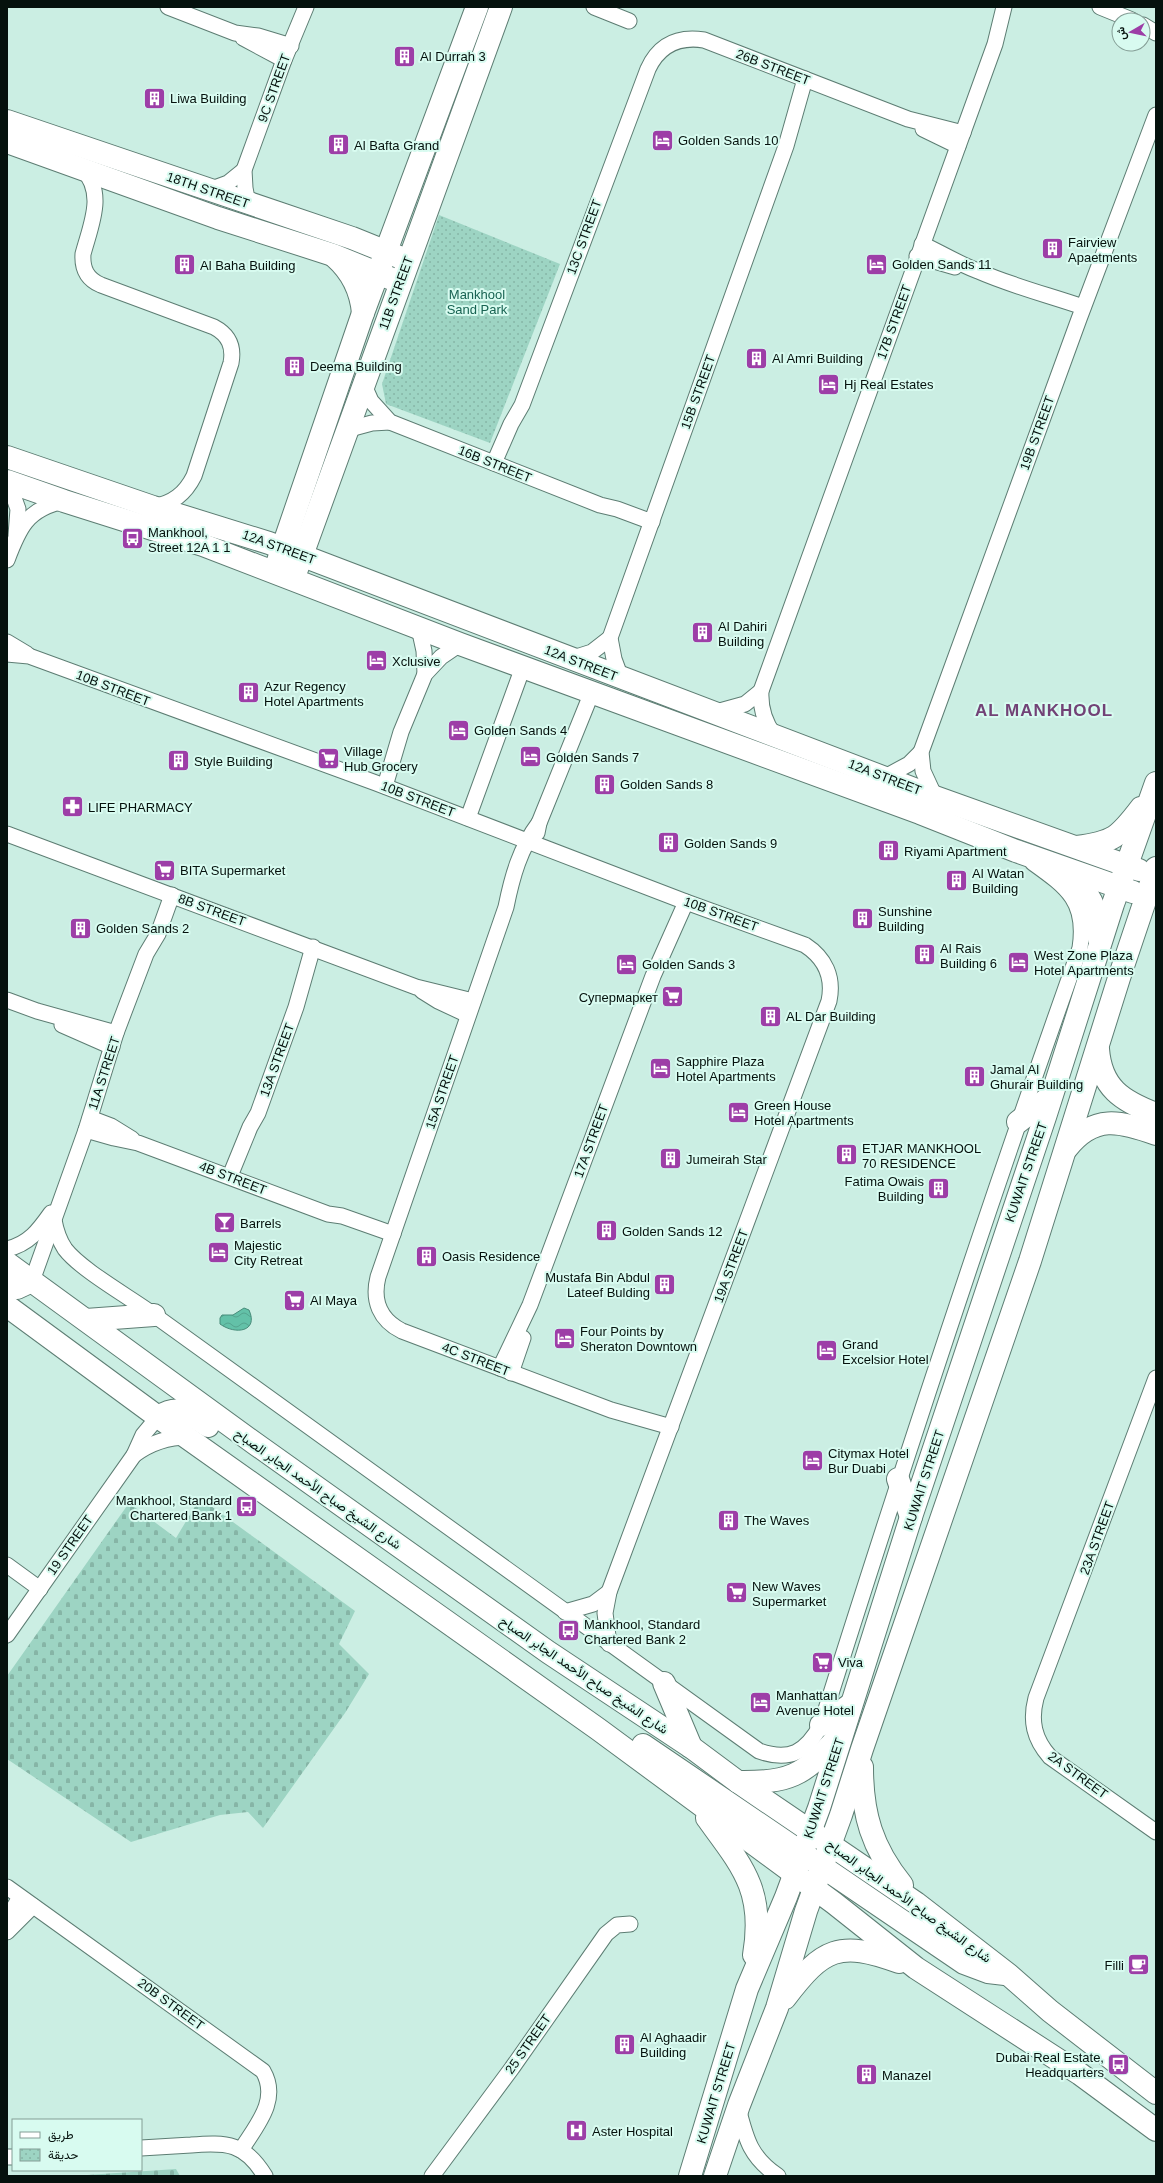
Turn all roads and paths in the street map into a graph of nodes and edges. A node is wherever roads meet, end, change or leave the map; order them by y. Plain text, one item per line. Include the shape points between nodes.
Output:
1 (168, 7) edge
2 (306, 7) edge
3 (477, 7) edge
4 (501, 7) edge
5 (594, 7) edge
6 (1004, 7) edge
7 (1015, 7) edge
8 (1100, 7) edge
9 (1112, 12) edge
10 (629, 21) dead end
11 (235, 33) junction
12 (996, 44) junction
13 (290, 46) junction
14 (284, 60) junction
15 (648, 69) joint
16 (810, 81) junction
17 (1156, 115) edge
18 (7, 121) edge
19 (960, 139) junction
20 (7, 142) edge
21 (81, 167) junction
22 (244, 170) junction
23 (209, 190) junction
24 (248, 204) junction
25 (398, 221) junction
26 (352, 238) junction
27 (920, 250) junction
28 (387, 252) junction
29 (333, 255) junction
30 (408, 261) junction
31 (378, 273) junction
32 (400, 282) junction
33 (363, 313) junction
34 (1081, 313) junction
35 (363, 383) junction
36 (390, 422) junction
37 (346, 430) junction
38 (7, 457) edge
39 (500, 465) junction
40 (8, 481) edge
41 (64, 501) junction
42 (153, 507) junction
43 (296, 511) junction
44 (650, 527) junction
45 (312, 528) junction
46 (248, 536) junction
47 (16, 538) junction
48 (292, 552) junction
49 (7, 560) edge
50 (328, 566) junction
51 (283, 576) junction
52 (418, 628) junction
53 (610, 638) junction
54 (7, 642) edge
55 (460, 644) junction
56 (7, 654) edge
57 (29, 656) junction
58 (570, 659) junction
59 (523, 667) junction
60 (425, 674) junction
61 (621, 678) junction
62 (761, 691) junction
63 (592, 692) junction
64 (716, 712) junction
65 (774, 735) junction
66 (921, 752) junction
67 (885, 777) junction
68 (380, 785) junction
69 (1154, 788) edge
70 (935, 797) junction
71 (468, 818) junction
72 (7, 834) edge
73 (531, 842) junction
74 (1075, 847) junction
75 (1016, 851) junction
76 (1126, 866) junction
77 (1063, 867) junction
78 (1155, 872) edge
79 (1133, 892) junction
80 (168, 893) junction
81 (682, 900) junction
82 (805, 945) joint
83 (1099, 948) junction
84 (318, 949) junction
85 (7, 1000) edge
86 (471, 1008) junction
87 (114, 1040) junction
88 (1098, 1046) junction
89 (1118, 1095) junction
90 (1051, 1096) junction
91 (1156, 1114) edge
92 (1045, 1117) junction
93 (1018, 1122) junction
94 (1116, 1122) junction
95 (88, 1124) junction
96 (1156, 1134) edge
97 (1066, 1149) junction
98 (234, 1178) junction
99 (64, 1193) junction
100 (54, 1220) junction
101 (391, 1238) junction
102 (7, 1249) edge
103 (1030, 1261) junction
104 (7, 1262) edge
105 (378, 1277) joint
106 (32, 1281) junction
107 (7, 1287) edge
108 (7, 1306) edge
109 (154, 1314) junction
110 (86, 1320) junction
111 (506, 1370) junction
112 (1156, 1378) edge
113 (158, 1417) junction
114 (669, 1433) junction
115 (188, 1437) junction
116 (256, 1445) junction
117 (134, 1455) junction
118 (898, 1479) junction
119 (911, 1517) junction
120 (7, 1565) edge
121 (40, 1589) junction
122 (609, 1592) junction
123 (565, 1612) junction
124 (7, 1635) edge
125 (609, 1644) junction
126 (664, 1683) junction
127 (1036, 1698) joint
128 (850, 1705) junction
129 (821, 1726) junction
130 (598, 1729) junction
131 (843, 1731) junction
132 (691, 1748) junction
133 (862, 1749) junction
134 (738, 1782) junction
135 (693, 1800) junction
136 (811, 1830) junction
137 (1156, 1832) edge
138 (830, 1843) junction
139 (803, 1853) junction
140 (822, 1865) junction
141 (794, 1874) junction
142 (7, 1887) edge
143 (814, 1888) junction
144 (20, 1897) junction
145 (916, 1903) junction
146 (33, 1906) junction
147 (7, 1919) edge
148 (630, 1924) dead end
149 (7, 1932) edge
150 (916, 1968) junction
151 (1009, 1975) junction
152 (747, 1989) junction
153 (777, 2008) junction
154 (1156, 2092) edge
155 (738, 2108) junction
156 (1156, 2130) edge
157 (142, 2148) edge
158 (241, 2150) junction
159 (265, 2176) edge
160 (432, 2176) edge
161 (690, 2176) edge
162 (715, 2176) edge
163 (778, 2176) edge

1 - 11 street
2 - 13 street, 9C STREET
3 - 25 main road, 11B STREET
4 - 30 main road, 11B STREET
5 - 10 street
6 - 12 street, 17B STREET
7 - 12 street, 17B STREET
8 - 9 street
11 - 13 street via 258,36
11 - 14 street
12 - 19 street, 17B STREET
13 - 14 street, 9C STREET
14 - 22 street, 9C STREET
15 - 16 street, 26B STREET via 660,50 675,41 692,38 704,40
15 - 39 street, 13C STREET via 522,405 511,424
16 - 19 street, 26B STREET via 908,118 919,127
16 - 44 street, 15B STREET via 799,123 786,146
17 - 34 street, 19B STREET
18 - 23 main road, 18TH STREET
19 - 27 street, 17B STREET
20 - 21 main road, 18TH STREET
21 - 29 main road, 18TH STREET via 218,218
21 - 42 street via 92,181 96,198 82,262 88,276 101,285 214,327 222,331 231,346 231,363 194,476 178,497
22 - 23 street via 228,182
22 - 24 street, 9C STREET
23 - 24 main road, 18TH STREET
24 - 26 main road, 18TH STREET
25 - 26 main road via 374,235
25 - 28 main road, 11B STREET
26 - 28 main road, 18TH STREET
27 - 34 street via 947,266 976,271 1035,293 1051,296
27 - 62 street, 17B STREET
28 - 30 main road, 18TH STREET
28 - 31 main road, 11B STREET
29 - 31 main road, 18TH STREET
29 - 33 main road via 354,279
30 - 32 main road, 11B STREET
31 - 32 main road, 18TH STREET
31 - 33 main road, 11B STREET
32 - 35 main road, 11B STREET
33 - 43 main road, 11B STREET
34 - 66 street, 19B STREET
35 - 36 street, 16B STREET via 371,401
35 - 37 main road, 11B STREET
36 - 37 street, 16B STREET via 372,423
36 - 39 street, 16B STREET
37 - 45 main road, 11B STREET
38 - 42 main road, 12A STREET
39 - 44 street, 16B STREET via 600,505 615,515
40 - 41 main road, 12A STREET
40 - 47 street via 18,509
41 - 47 street via 51,504 30,517
41 - 51 main road, 12A STREET via 203,545
42 - 46 main road, 12A STREET
43 - 46 main road via 276,528
43 - 48 main road, 11B STREET
44 - 53 street, 15B STREET
45 - 48 main road, 11B STREET
45 - 50 main road via 316,547
46 - 48 main road, 12A STREET
47 - 49 street
48 - 50 main road, 12A STREET
48 - 51 main road, 11B STREET
50 - 58 main road, 12A STREET
51 - 52 main road, 12A STREET
52 - 55 main road, 12A STREET
52 - 60 street via 424,651
53 - 58 street via 592,652
53 - 61 street
54 - 57 street, 10B STREET
55 - 59 main road, 12A STREET
55 - 60 street via 441,657
56 - 57 street, 10B STREET
57 - 68 street, 10B STREET
58 - 61 main road, 12A STREET
59 - 63 main road, 12A STREET
59 - 71 street
60 - 68 street via 402,732 391,749
61 - 64 main road, 12A STREET
62 - 64 street via 740,706
62 - 65 street, 17B STREET via 764,719
63 - 73 street, 15A STREET
63 - 75 main road, 12A STREET
64 - 65 main road, 12A STREET
65 - 67 main road, 12A STREET
66 - 67 street, 19B STREET via 902,770
66 - 70 street, 19B STREET via 924,776
67 - 70 main road, 12A STREET
68 - 71 street, 10B STREET
69 - 74 main road via 1125,828 1114,838 1098,844
69 - 76 main road, KUWAIT STREET
70 - 74 main road, 12A STREET
71 - 73 street, 10B STREET
72 - 80 street, 8B STREET
73 - 81 street, 10B STREET
73 - 86 street, 15A STREET via 515,870 506,907
74 - 76 main road, 12A STREET
75 - 77 main road, 12A STREET
75 - 93 street via 1061,883 1070,893 1081,919 1082,934 1080,948
76 - 78 main road, 12A STREET
76 - 79 main road, KUWAIT STREET
77 - 79 main road, 12A STREET
77 - 83 main road via 1093,902 1097,917
78 - 79 main road, KUWAIT STREET
79 - 83 main road, KUWAIT STREET
79 - 88 main road, KUWAIT STREET via 1117,958 1119,978
80 - 84 street, 8B STREET
80 - 87 street, 11A STREET via 158,934 146,954
81 - 82 street, 10B STREET
81 - 111 street, 17A STREET via 658,950 653,976 530,1305 528,1322
82 - 114 street, 19A STREET via 814,950 826,966 831,984 829,1001
83 - 90 main road, KUWAIT STREET
84 - 86 street, 8B STREET
84 - 98 street, 13A STREET via 258,1113 256,1130
85 - 87 street via 37,1011 64,1026
86 - 101 street, 15A STREET
87 - 95 street, 11A STREET
88 - 89 main road via 1099,1061 1104,1075
88 - 97 main road, KUWAIT STREET
89 - 91 main road via 1134,1106
89 - 94 main road via 1102,1095 1094,1104 1098,1114
90 - 92 main road, KUWAIT STREET
90 - 93 main road
92 - 103 main road via 1047,1142 1017,1243 1021,1254
92 - 119 main road, KUWAIT STREET
93 - 118 street
94 - 96 main road
94 - 97 main road via 1093,1126
95 - 98 street, 4B STREET via 114,1138 138,1143
95 - 99 street, 11A STREET
97 - 103 main road, KUWAIT STREET
98 - 101 street, 4B STREET via 328,1214 345,1224
99 - 100 street, 11A STREET
99 - 102 street, 11A STREET via 29,1240
100 - 106 street, 11A STREET
100 - 109 street via 60,1240 72,1256
101 - 105 street, 15A STREET
103 - 133 main road, KUWAIT STREET
104 - 106 main road, شارع الشيخ صباح الأحمد الجابر الصباح
105 - 111 street, 4C STREET via 375,1291 377,1305 381,1314 393,1327
106 - 107 main road via 17,1288
106 - 110 main road, شارع الشيخ صباح الأحمد الجابر الصباح
108 - 113 main road
109 - 110 main road
109 - 123 street
110 - 116 main road, شارع الشيخ صباح الأحمد الجابر الصباح
111 - 114 street, 4C STREET via 611,1410 628,1421
112 - 127 street, 23A STREET
113 - 115 main road
113 - 116 main road via 169,1411 180,1410 230,1440
113 - 117 street, 19 STREET via 143,1434
114 - 122 street, 19A STREET
115 - 117 street, 19 STREET via 176,1437 153,1443
115 - 130 main road
116 - 132 main road, شارع الشيخ صباح الأحمد الجابر الصباح via 548,1652
117 - 121 street, 19 STREET
118 - 119 main road
118 - 129 street
119 - 128 main road, KUWAIT STREET
120 - 121 street
121 - 124 street, 19 STREET
122 - 123 street via 584,1608
122 - 125 street, 19A STREET via 605,1613
123 - 125 street
125 - 126 street
126 - 129 street via 760,1751 770,1755 781,1756 799,1752 813,1740
126 - 132 main road
127 - 137 street, 2A STREET via 1033,1717 1041,1747 1050,1757
128 - 129 main road
128 - 131 main road, KUWAIT STREET
130 - 135 main road
130 - 139 main road via 627,1738 651,1750
131 - 134 main road via 819,1759 798,1774 774,1782
131 - 136 main road, KUWAIT STREET
132 - 134 main road, شارع الشيخ صباح الأحمد الجابر الصباح
133 - 138 main road, KUWAIT STREET
133 - 145 main road via 863,1793 874,1841 887,1866
134 - 136 main road, شارع الشيخ صباح الأحمد الجابر الصباح
135 - 141 main road
135 - 152 main road via 741,1865 754,1894 757,1908 757,1938
136 - 138 main road, شارع الشيخ صباح الأحمد الجابر الصباح
136 - 139 main road, KUWAIT STREET
138 - 140 main road, KUWAIT STREET
138 - 145 main road, شارع الشيخ صباح الأحمد الجابر الصباح
139 - 140 main road
139 - 141 main road, KUWAIT STREET
140 - 143 main road, KUWAIT STREET
140 - 151 main road via 964,1963 988,1972
141 - 143 main road
141 - 152 main road, KUWAIT STREET
142 - 144 street, 20B STREET
143 - 150 main road
143 - 153 main road, KUWAIT STREET
144 - 146 street, 20B STREET
144 - 147 street
145 - 151 main road, شارع الشيخ صباح الأحمد الجابر الصباح
146 - 149 street
146 - 158 street, 20B STREET via 263,2071 270,2086 268,2103
148 - 160 street, 25 STREET via 616,1925 606,1934
150 - 153 main road via 862,1950 835,1952 811,1966
150 - 156 main road via 1080,2074
151 - 154 main road, شارع الشيخ صباح الأحمد الجابر الصباح via 1050,2011
152 - 161 main road, KUWAIT STREET via 709,2095
153 - 155 main road, KUWAIT STREET
155 - 162 main road, KUWAIT STREET
155 - 163 street via 747,2140 754,2154 764,2166
157 - 158 street via 222,2144
158 - 159 street via 254,2160

